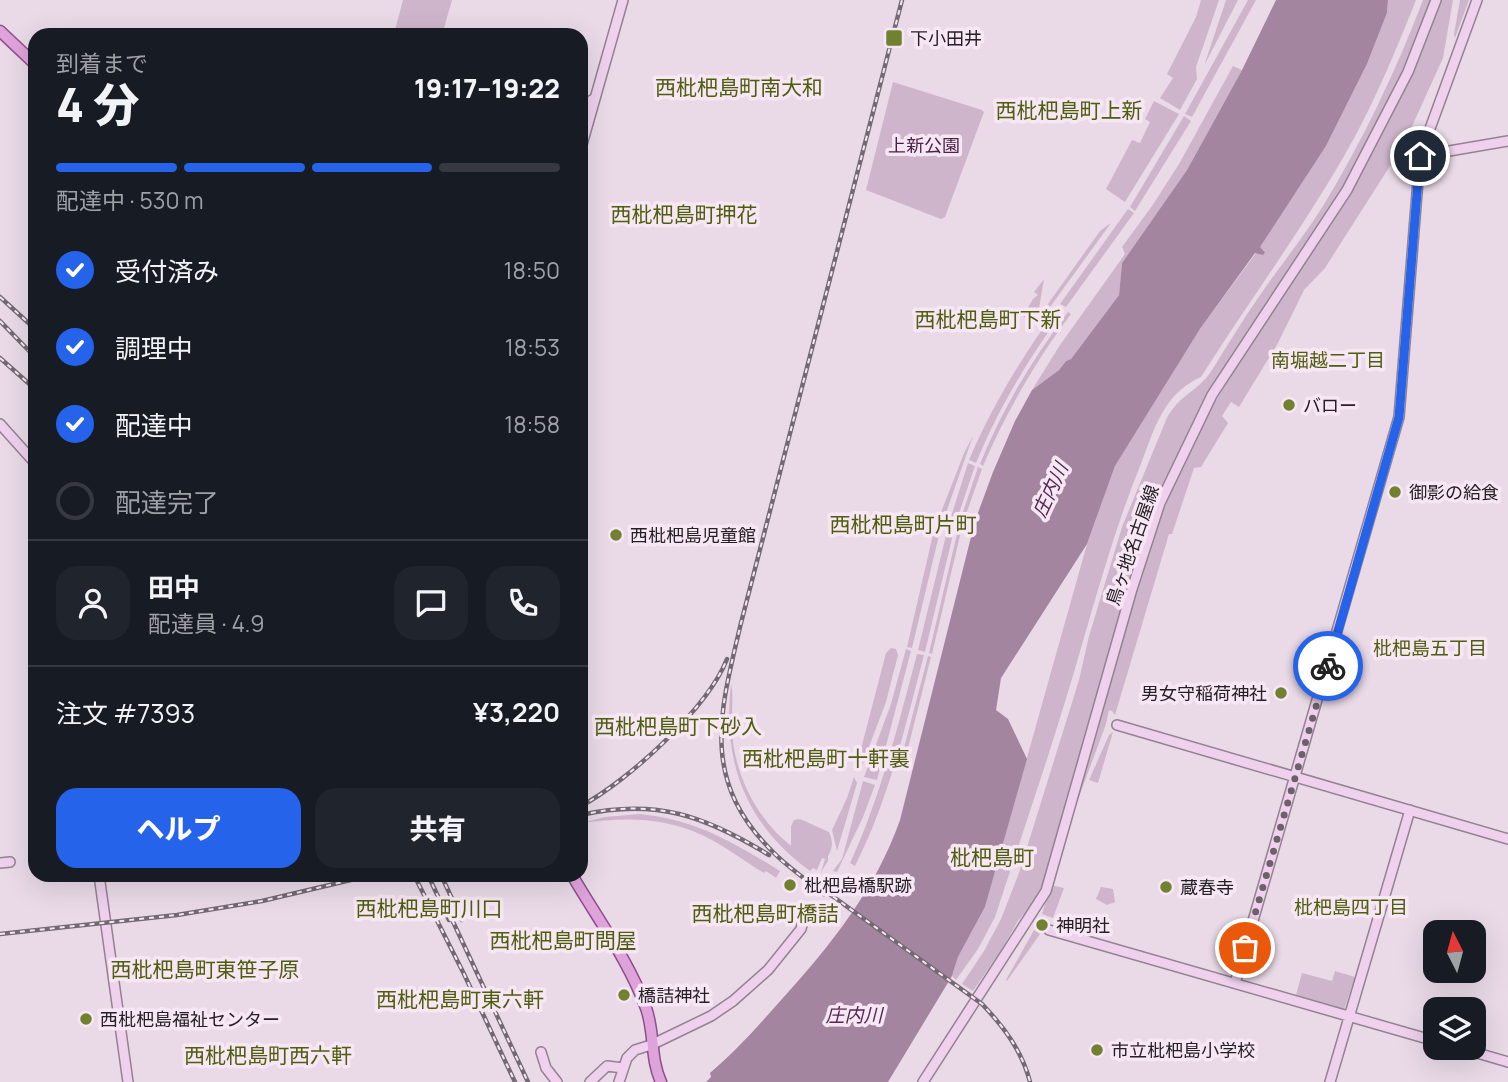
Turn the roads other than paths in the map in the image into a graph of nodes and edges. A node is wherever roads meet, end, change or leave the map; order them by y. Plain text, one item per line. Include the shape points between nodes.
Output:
1 (623, 0) edge
2 (1436, 0) edge
3 (1477, 0) edge
4 (0, 31) edge
5 (28, 57) edge
6 (595, 98) junction
7 (588, 102) edge
8 (588, 123) edge
9 (1508, 141) edge
10 (1420, 156) junction
11 (0, 424) edge
12 (28, 455) edge
13 (1117, 725) dead end
14 (1296, 777) junction
15 (1410, 810) junction
16 (1508, 839) edge
17 (100, 882) edge
18 (576, 882) edge
19 (796, 911) dead end
20 (1049, 930) dead end
21 (1235, 983) junction
22 (1349, 1016) junction
23 (1423, 1038) edge
24 (652, 1041) junction
25 (541, 1052) dead end
26 (1486, 1056) edge
27 (1508, 1062) edge
28 (623, 1068) junction
29 (661, 1081) edge
30 (128, 1082) edge
31 (556, 1082) edge
32 (590, 1082) edge
33 (619, 1082) edge
34 (923, 1082) edge
35 (1330, 1082) edge

1 - 6 street
2 - 34 street, 鳥ヶ地名古屋線 via 1408,72 1347,190 1212,395 1160,503 1046,891
3 - 10 street
4 - 5 main road
6 - 7 street
6 - 8 street
9 - 10 street
10 - 14 street via 1399,417
11 - 12 street
13 - 14 street
14 - 15 street
14 - 21 street
15 - 16 street
15 - 22 street
17 - 30 street
18 - 24 main road via 634,979 647,1011
19 - 24 street via 803,922 801,929 742,995 711,1016
20 - 21 street
21 - 22 street
22 - 23 street
22 - 35 street
24 - 28 street via 635,1051
24 - 29 main road
25 - 31 street
26 - 27 street
28 - 32 street via 607,1066
28 - 33 street

